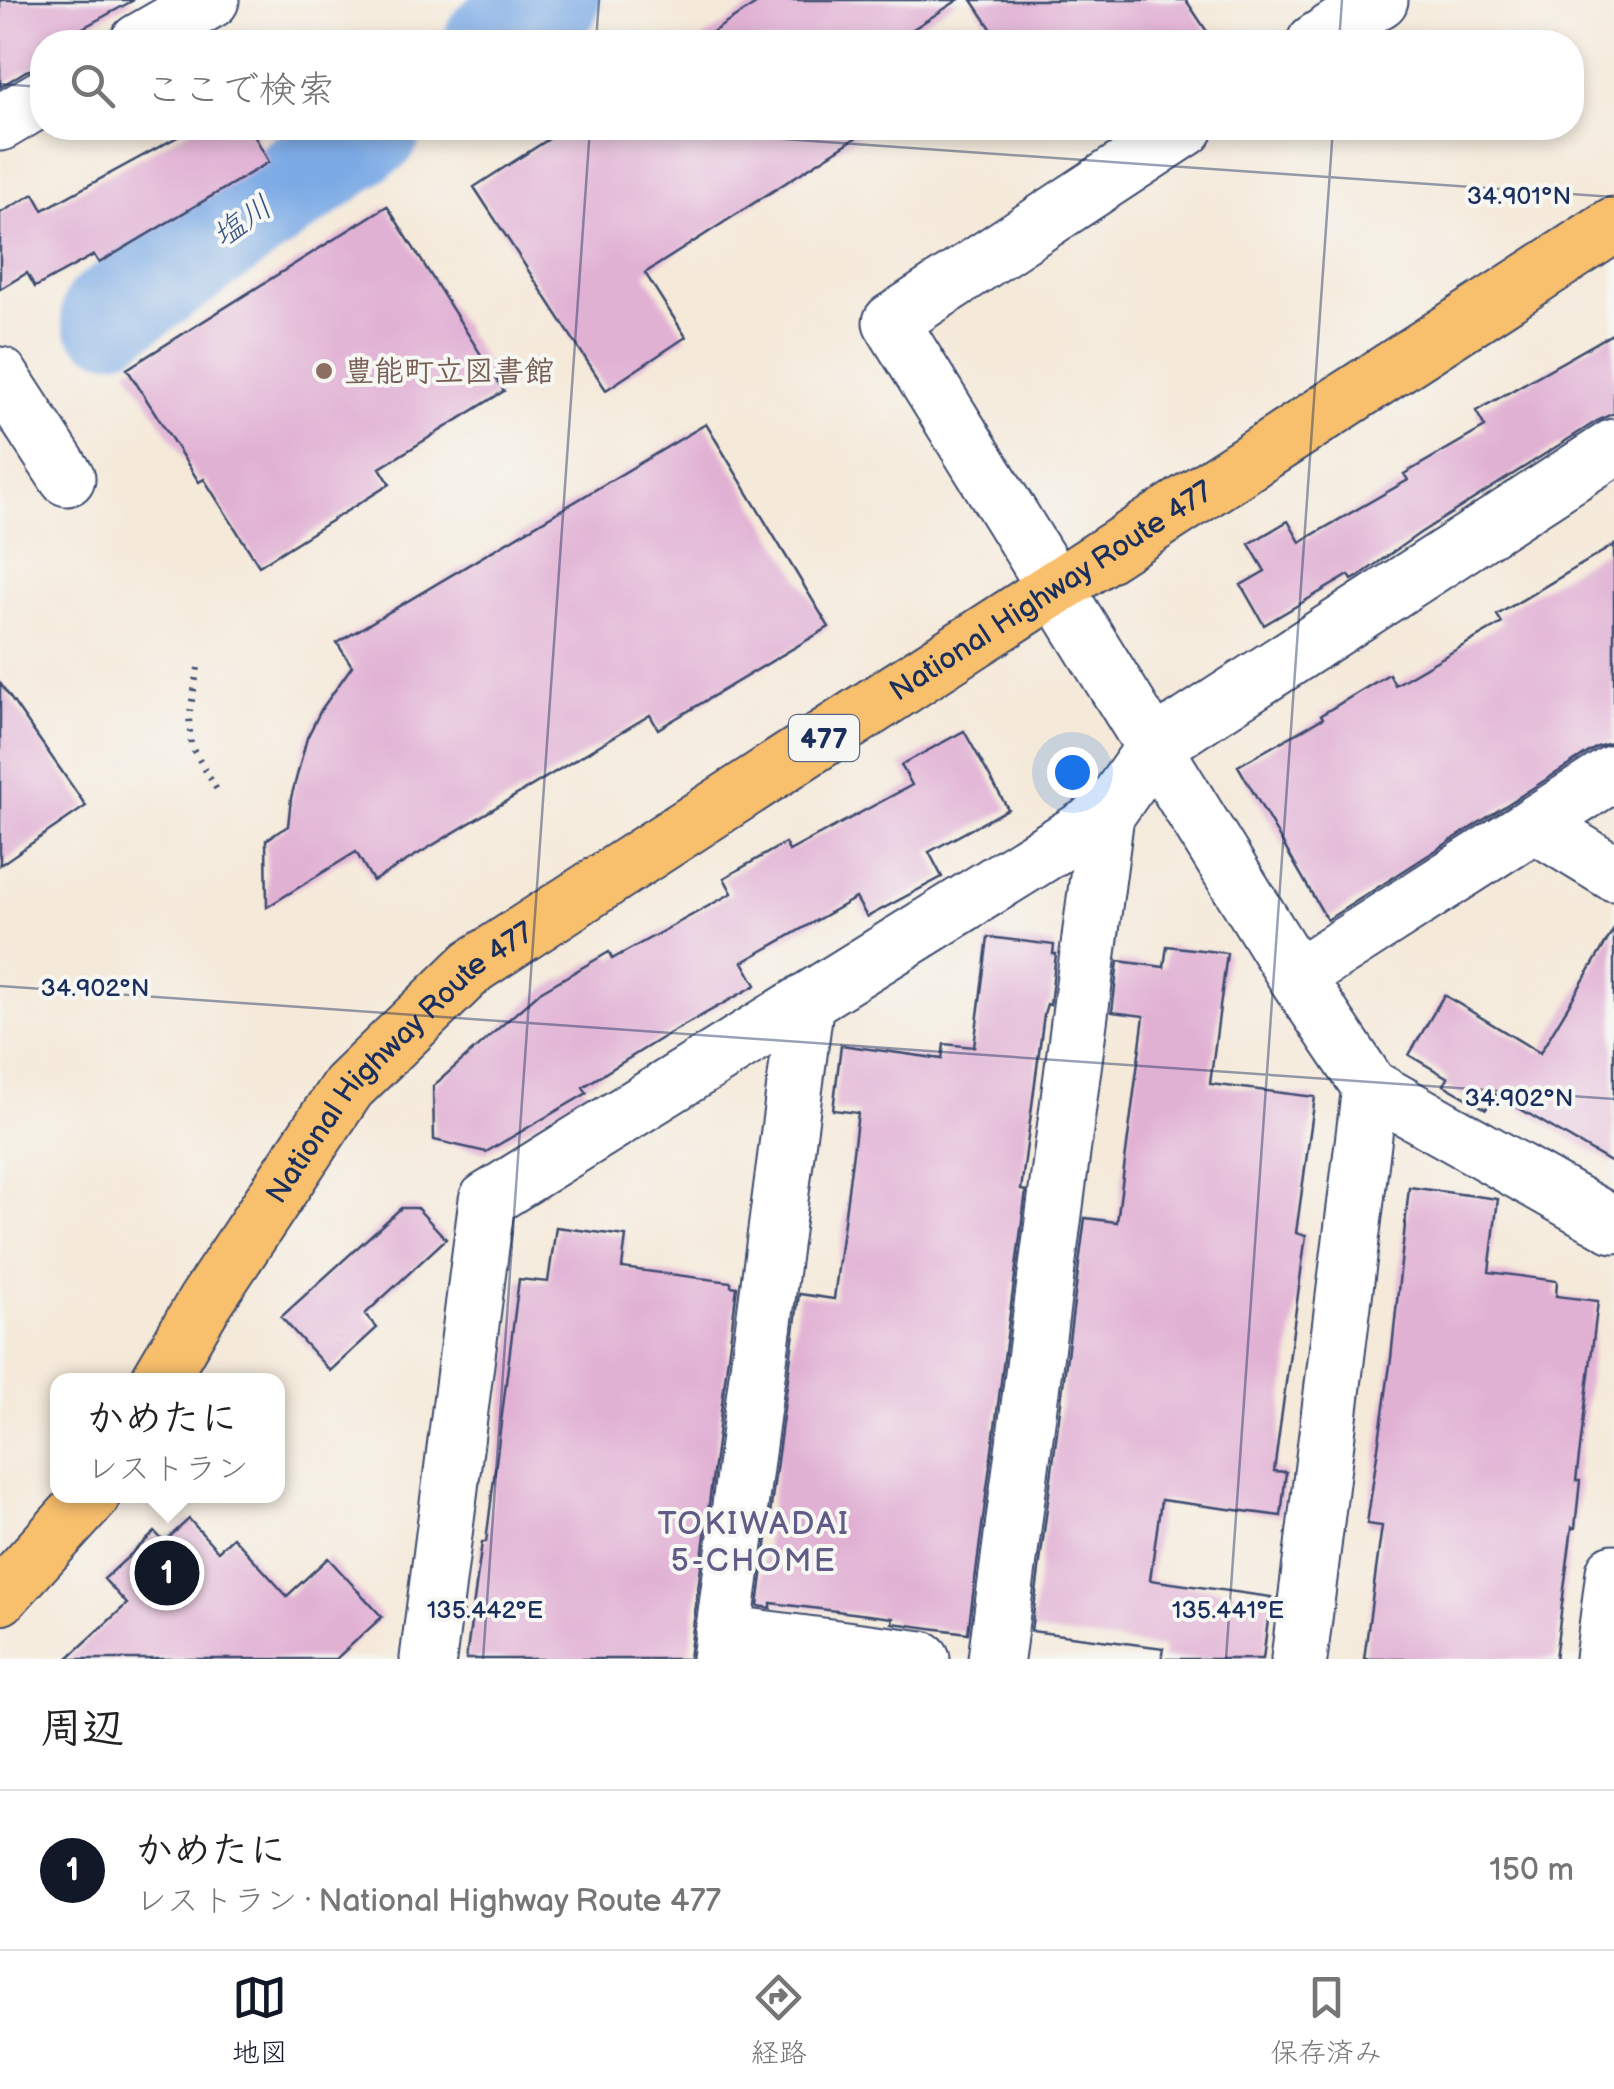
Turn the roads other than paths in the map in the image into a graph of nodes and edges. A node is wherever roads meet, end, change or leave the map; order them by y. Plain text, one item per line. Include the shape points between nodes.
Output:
1 (211, 0) edge
2 (1380, 0) edge
3 (1311, 27) edge
4 (159, 30) edge
5 (30, 105) edge
6 (0, 123) edge
7 (1168, 140) edge
8 (1614, 225) edge
9 (0, 375) edge
10 (1614, 447) edge
11 (67, 478) dead end
12 (1054, 588) junction
13 (1155, 746) junction
14 (1614, 773) edge
15 (1106, 815) junction
16 (1534, 824) junction
17 (1614, 873) edge
18 (1296, 977) junction
19 (806, 1000) junction
20 (1370, 1087) junction
21 (1614, 1226) edge
22 (163, 1373) edge
23 (86, 1503) edge
24 (1614, 1572) edge
25 (0, 1597) edge
26 (721, 1646) edge
27 (428, 1659) edge
28 (922, 1659) edge
29 (996, 1659) edge
30 (1299, 1659) edge
31 (1602, 1659) edge

1 - 4 street
2 - 3 street
5 - 6 street
7 - 12 street via 891,322
8 - 12 highway, National Highway Route 477 / 477
9 - 11 street
10 - 13 street
12 - 13 street
12 - 22 highway, National Highway Route 477 / 477 via 473,966 348,1087
13 - 15 street
13 - 18 street
14 - 16 street
15 - 19 street
15 - 29 street
16 - 17 street
16 - 18 street
18 - 20 street
19 - 26 street
19 - 27 street via 487,1200
20 - 21 street
20 - 30 street
23 - 25 highway
24 - 31 street
26 - 28 street

